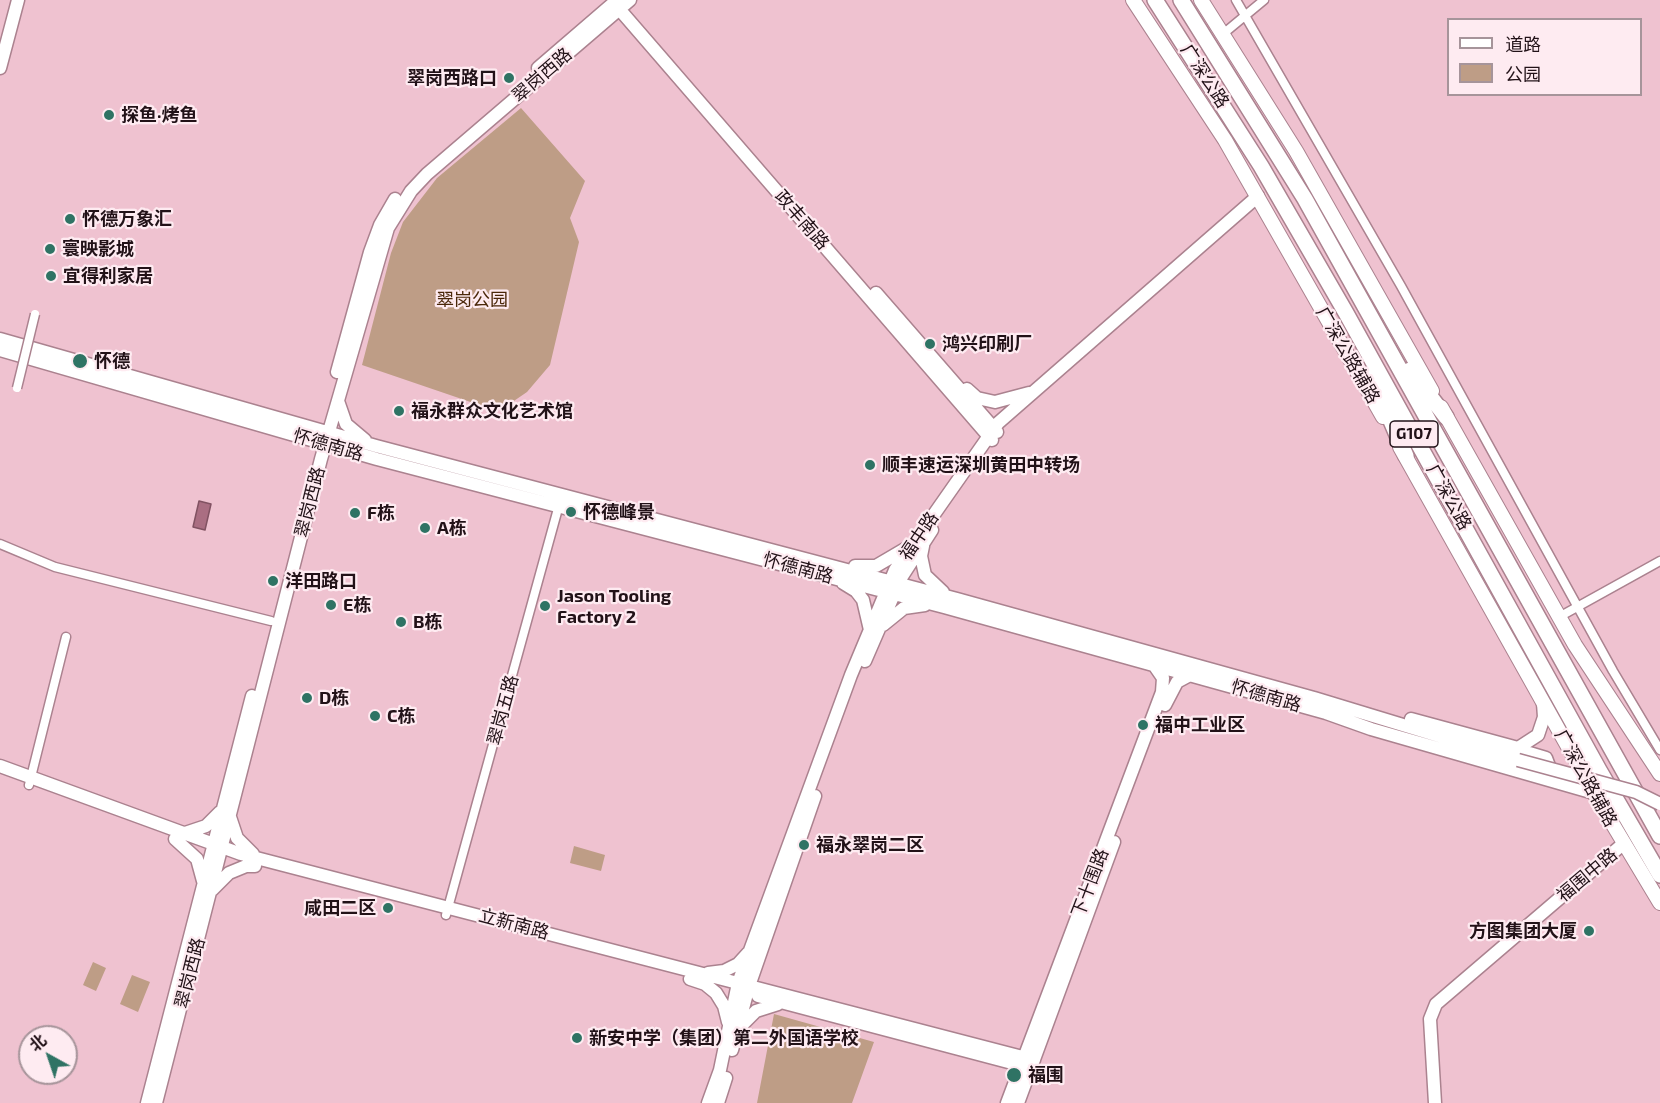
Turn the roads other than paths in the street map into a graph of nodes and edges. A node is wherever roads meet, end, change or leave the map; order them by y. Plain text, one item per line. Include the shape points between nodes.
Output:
1 (18, 0) edge
2 (1132, 0) edge
3 (1155, 0) edge
4 (1181, 0) edge
5 (1201, 0) edge
6 (1236, 0) edge
7 (1264, 0) edge
8 (619, 2) edge
9 (1245, 16) junction
10 (1223, 34) junction
11 (0, 68) edge
12 (1260, 199) junction
13 (1346, 313) junction
14 (35, 314) dead end
15 (1379, 329) junction
16 (0, 339) edge
17 (0, 350) edge
18 (914, 350) junction
19 (942, 369) junction
20 (17, 388) dead end
21 (1033, 392) junction
22 (338, 399) junction
23 (1446, 417) junction
24 (993, 434) junction
25 (323, 438) junction
26 (376, 446) junction
27 (1406, 456) junction
28 (963, 471) junction
29 (559, 505) junction
30 (0, 544) edge
31 (918, 544) junction
32 (1660, 561) edge
33 (832, 571) junction
34 (893, 587) junction
35 (957, 599) junction
36 (1578, 606) junction
37 (944, 607) junction
38 (1559, 617) junction
39 (271, 621) junction
40 (875, 629) junction
41 (66, 637) dead end
42 (1154, 665) junction
43 (1190, 675) junction
44 (1542, 699) junction
45 (1660, 750) edge
46 (1516, 754) junction
47 (0, 766) edge
48 (1660, 774) edge
49 (0, 775) edge
50 (1533, 775) junction
51 (30, 781) junction
52 (1593, 793) junction
53 (1660, 804) edge
54 (227, 810) junction
55 (179, 836) junction
56 (1660, 836) edge
57 (1623, 844) junction
58 (217, 850) junction
59 (257, 862) junction
60 (1660, 875) edge
61 (206, 890) junction
62 (1660, 903) edge
63 (447, 911) junction
64 (754, 938) junction
65 (758, 959) junction
66 (692, 975) junction
67 (743, 988) junction
68 (777, 993) junction
69 (788, 1004) junction
70 (732, 1033) junction
71 (1028, 1063) junction
72 (147, 1103) edge
73 (156, 1103) edge
74 (708, 1103) edge
75 (718, 1103) edge
76 (1007, 1103) edge
77 (1018, 1103) edge
78 (1436, 1103) edge

1 - 11 main road
2 - 12 main road, 广深公路辅路 via 1205,107
3 - 13 highway, 广深公路 / G107 via 1256,157
4 - 15 highway, 广深公路 / G107 via 1262,126
5 - 10 main road
6 - 9 street
7 - 9 street
8 - 18 main road, 政丰南路
8 - 19 main road, 政丰南路
8 - 22 main road, 翠岗西路 via 411,191 388,228 378,254
8 - 25 main road, 翠岗西路 via 422,168 392,204 370,252
9 - 10 street
9 - 36 street via 1401,286
10 - 23 main road via 1302,161
12 - 21 main road, 福中路
12 - 24 main road, 福中路
12 - 27 main road, 广深公路辅路
13 - 27 highway
13 - 60 highway, 广深公路 / G107
14 - 20 street, bridge
15 - 23 highway
15 - 56 highway, 广深公路 / G107
16 - 25 main road, 怀德南路
17 - 25 main road, 怀德南路
18 - 24 main road, 政丰南路
18 - 28 main road via 920,365 974,430
19 - 21 main road via 977,398 988,401
19 - 24 main road, 政丰南路
21 - 24 main road, 福中路
22 - 25 main road, 翠岗西路
22 - 26 main road via 346,424
23 - 38 main road
24 - 28 main road, 福中路
24 - 31 main road, 福中路
25 - 26 main road, 怀德南路
25 - 29 main road, 怀德南路
25 - 39 main road, 翠岗西路
25 - 54 main road, 翠岗西路
26 - 33 main road, 怀德南路
27 - 44 main road, 广深公路辅路
28 - 31 main road, 福中路
29 - 33 main road, 怀德南路
29 - 63 street, 翠岗五路
30 - 39 street via 55,567
31 - 33 main road via 876,566
31 - 34 main road, 福中路
31 - 35 main road via 925,575
32 - 36 street
33 - 34 main road, 怀德南路
33 - 40 main road via 860,595
34 - 35 main road, 怀德南路
34 - 37 main road, 怀德南路
34 - 40 main road, 福中路
35 - 46 main road, 怀德南路
36 - 38 street
36 - 45 street
37 - 40 main road via 910,606
37 - 42 main road, 怀德南路
38 - 48 main road
39 - 54 main road, 翠岗西路
40 - 64 main road, 福中路
40 - 65 main road, 福中路
41 - 51 street
42 - 43 main road, 怀德南路
42 - 71 main road, 下十围路 via 1163,678 1162,692
43 - 50 main road, 怀德南路
43 - 71 main road, 下十围路 via 1177,682 1169,694
44 - 46 main road via 1544,717 1538,735
44 - 52 main road, 广深公路辅路
46 - 50 main road via 1548,760 1546,773
46 - 53 main road, 怀德南路, bridge via 1636,792
47 - 51 main road, 立新南路
49 - 51 main road, 立新南路
50 - 52 main road, 怀德南路
51 - 55 main road, 立新南路
52 - 57 main road, 广深公路辅路
54 - 55 main road via 206,826
54 - 58 main road, 翠岗西路
54 - 59 main road via 237,838
55 - 58 main road, 立新南路
55 - 61 main road via 197,859
57 - 62 main road, 广深公路辅路
57 - 78 main road, 福围中路 via 1436,1004 1430,1019
58 - 59 main road, 立新南路
58 - 61 main road, 翠岗西路
59 - 61 main road via 229,873
59 - 63 main road, 立新南路
61 - 72 main road, 翠岗西路
61 - 73 main road, 翠岗西路
63 - 66 main road, 立新南路
64 - 66 main road via 738,964 724,971
64 - 67 main road, 福中路
65 - 67 main road, 福中路
65 - 68 main road via 760,976
66 - 67 main road, 立新南路
66 - 70 main road via 716,993
67 - 68 main road, 立新南路
67 - 69 main road, 立新南路
67 - 70 main road
68 - 71 main road, 立新南路
69 - 70 main road via 756,1011
69 - 71 main road, 立新南路
70 - 74 main road
70 - 75 main road
71 - 76 main road, 下十围路
71 - 77 main road, 下十围路

